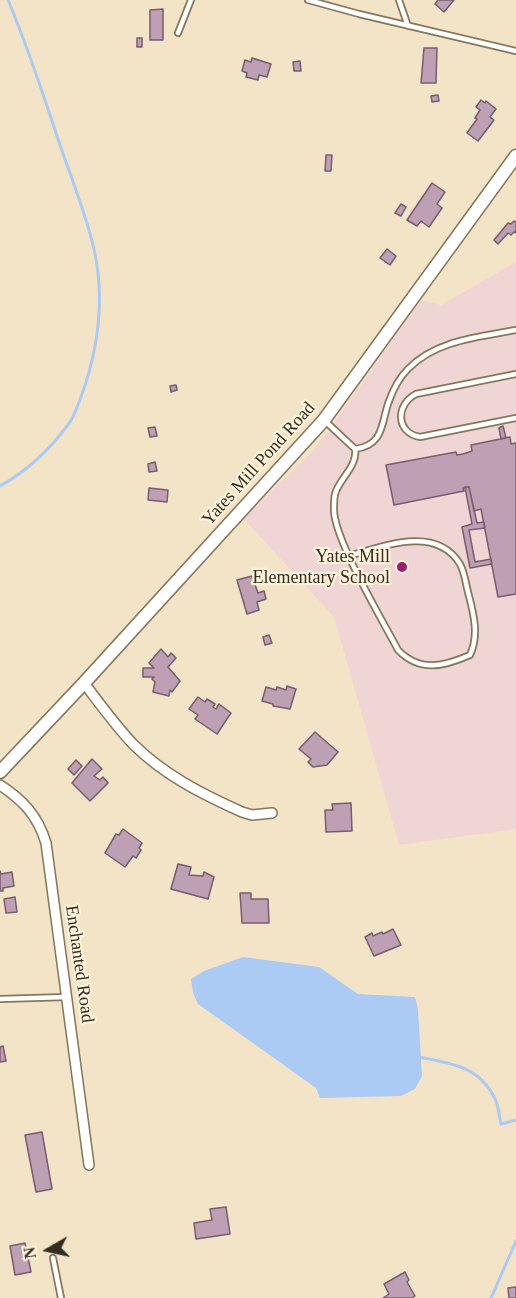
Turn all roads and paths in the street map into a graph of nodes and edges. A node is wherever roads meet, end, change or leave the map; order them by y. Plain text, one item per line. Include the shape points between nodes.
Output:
1 (191, 0) edge
2 (309, 0) edge
3 (399, 0) edge
4 (408, 26) junction
5 (178, 33) dead end
6 (516, 51) edge
7 (516, 156) edge
8 (516, 330) edge
9 (516, 374) edge
10 (516, 418) edge
11 (324, 420) junction
12 (355, 449) junction
13 (349, 556) junction
14 (84, 683) junction
15 (0, 772) edge
16 (0, 785) edge
17 (272, 813) dead end
18 (67, 997) junction
19 (0, 999) edge
20 (89, 1165) dead end
21 (53, 1258) dead end
22 (60, 1298) edge

1 - 5 lane
2 - 4 lane
3 - 4 lane
4 - 6 lane
7 - 11 street, Yates Mill Pond Road
8 - 12 lane via 447,345 424,356 407,369 395,389 379,436
9 - 10 lane via 416,394 407,398 401,419 409,432 420,436
11 - 12 lane
11 - 14 street, Yates Mill Pond Road
12 - 13 lane via 355,461 335,494 333,510
13 - 13 lane via 404,656 424,666 471,655 476,635 470,600 461,567 451,552 439,544 394,543
14 - 15 street, Yates Mill Pond Road
14 - 17 street via 118,728 176,778 242,812
16 - 18 street, Enchanted Road via 31,810 45,837
18 - 19 lane
18 - 20 street, Enchanted Road
21 - 22 lane

